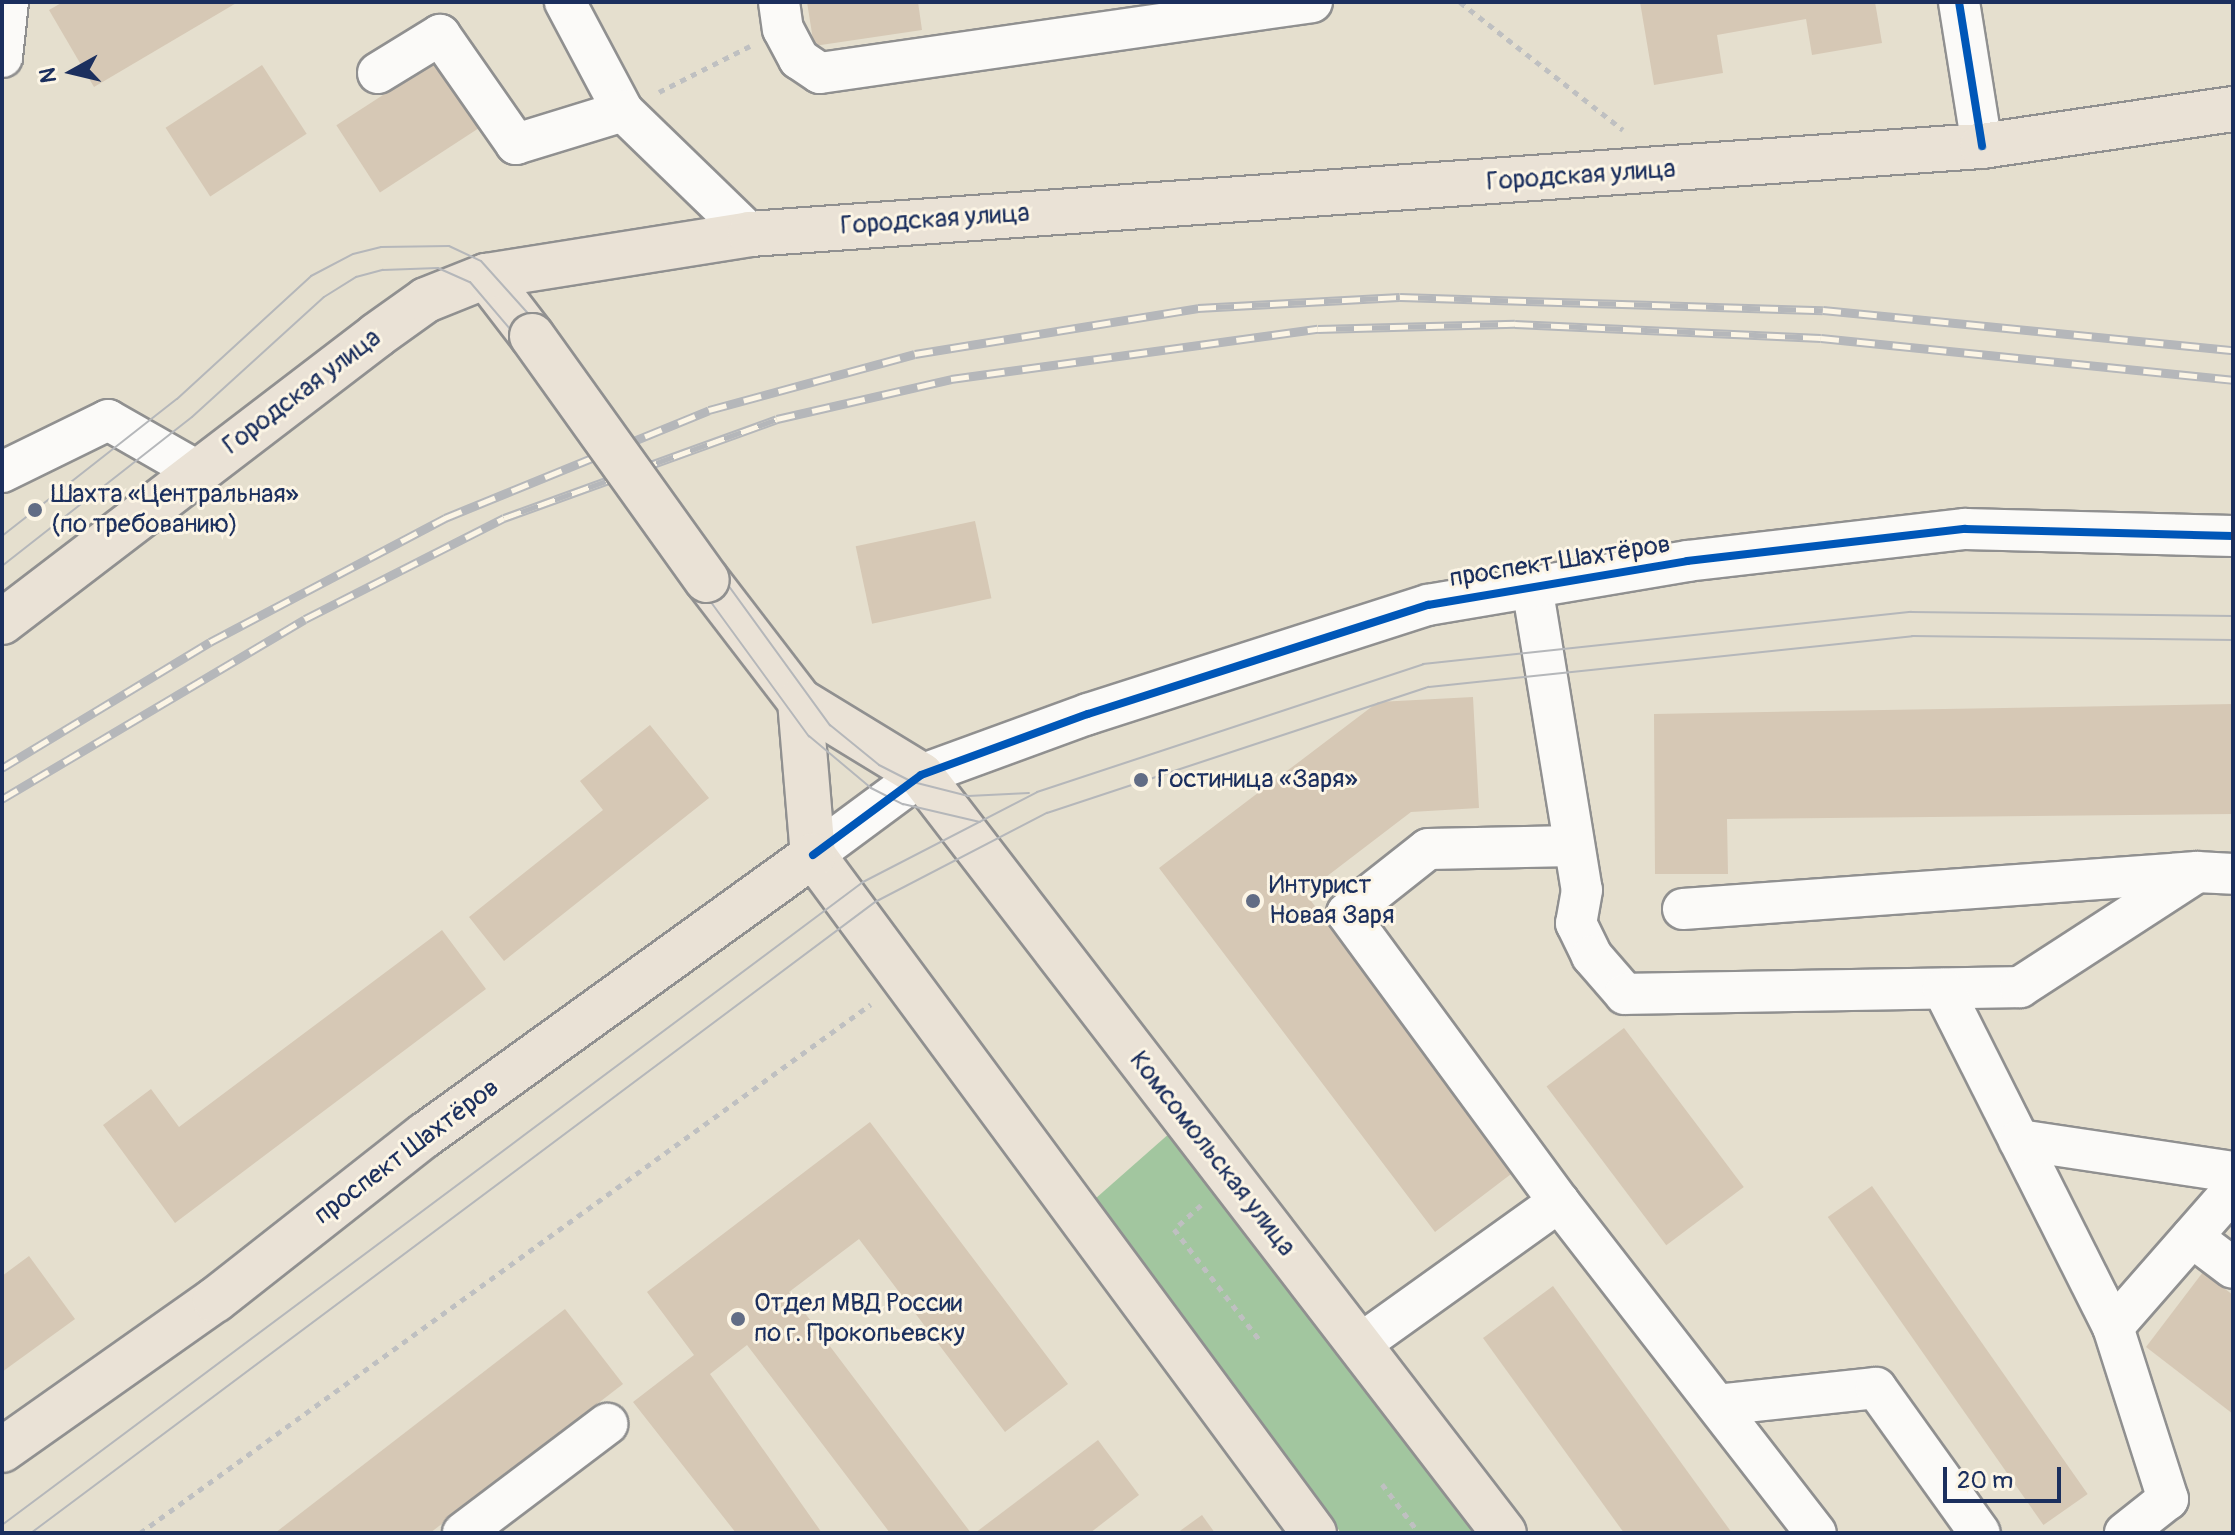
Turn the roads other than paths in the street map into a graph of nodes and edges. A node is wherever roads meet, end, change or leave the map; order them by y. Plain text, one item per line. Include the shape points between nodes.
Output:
1 (8, 2) edge
2 (565, 2) edge
3 (1312, 2) edge
4 (1959, 2) edge
5 (781, 16) edge
6 (2, 57) edge
7 (378, 73) dead end
8 (2233, 109) edge
9 (623, 111) junction
10 (1982, 146) junction
11 (750, 234) junction
12 (486, 276) junction
13 (197, 471) junction
14 (2, 472) edge
15 (2233, 536) edge
16 (1532, 586) junction
17 (2, 622) edge
18 (800, 701) junction
19 (921, 775) junction
20 (1574, 846) junction
21 (813, 855) junction
22 (2215, 873) edge
23 (1683, 909) dead end
24 (1943, 989) junction
25 (2019, 1140) junction
26 (2233, 1172) edge
27 (2233, 1190) edge
28 (1559, 1202) junction
29 (2192, 1237) junction
30 (2233, 1268) edge
31 (2113, 1327) junction
32 (1359, 1345) junction
33 (1717, 1405) junction
34 (607, 1424) dead end
35 (2, 1450) edge
36 (463, 1533) edge
37 (1314, 1533) edge
38 (1504, 1533) edge
39 (1816, 1533) edge
40 (1980, 1533) edge
41 (2125, 1533) edge

1 - 6 street
2 - 9 street
3 - 5 street via 820,73 799,59
4 - 10 street
7 - 9 street via 440,35 516,144
8 - 10 main road, Городская улица
9 - 11 street
10 - 11 main road, Городская улица
11 - 12 main road, Городская улица
12 - 13 main road, Городская улица via 426,300
12 - 18 main road, bridge
13 - 14 street via 108,420
13 - 17 main road, Городская улица
15 - 16 street, проспект Шахтёров via 1965,529 1824,543
16 - 19 street, проспект Шахтёров via 1413,609 1088,714
16 - 20 street
18 - 19 main road
18 - 21 main road
19 - 21 street, проспект Шахтёров
19 - 32 main road, Комсомольская улица
20 - 24 street via 1582,890 1576,923 1592,956 1625,994
20 - 28 street via 1428,849 1347,913
21 - 35 main road, проспект Шахтёров via 425,1135 215,1300
21 - 37 main road
22 - 23 street
22 - 24 street via 2020,987
24 - 25 street
25 - 26 street
25 - 31 street
27 - 29 street
28 - 32 street
28 - 33 street
29 - 30 street
29 - 31 street
31 - 41 street via 2168,1499
32 - 38 main road, Комсомольская улица
33 - 39 street
33 - 40 street via 1876,1388
34 - 36 street

